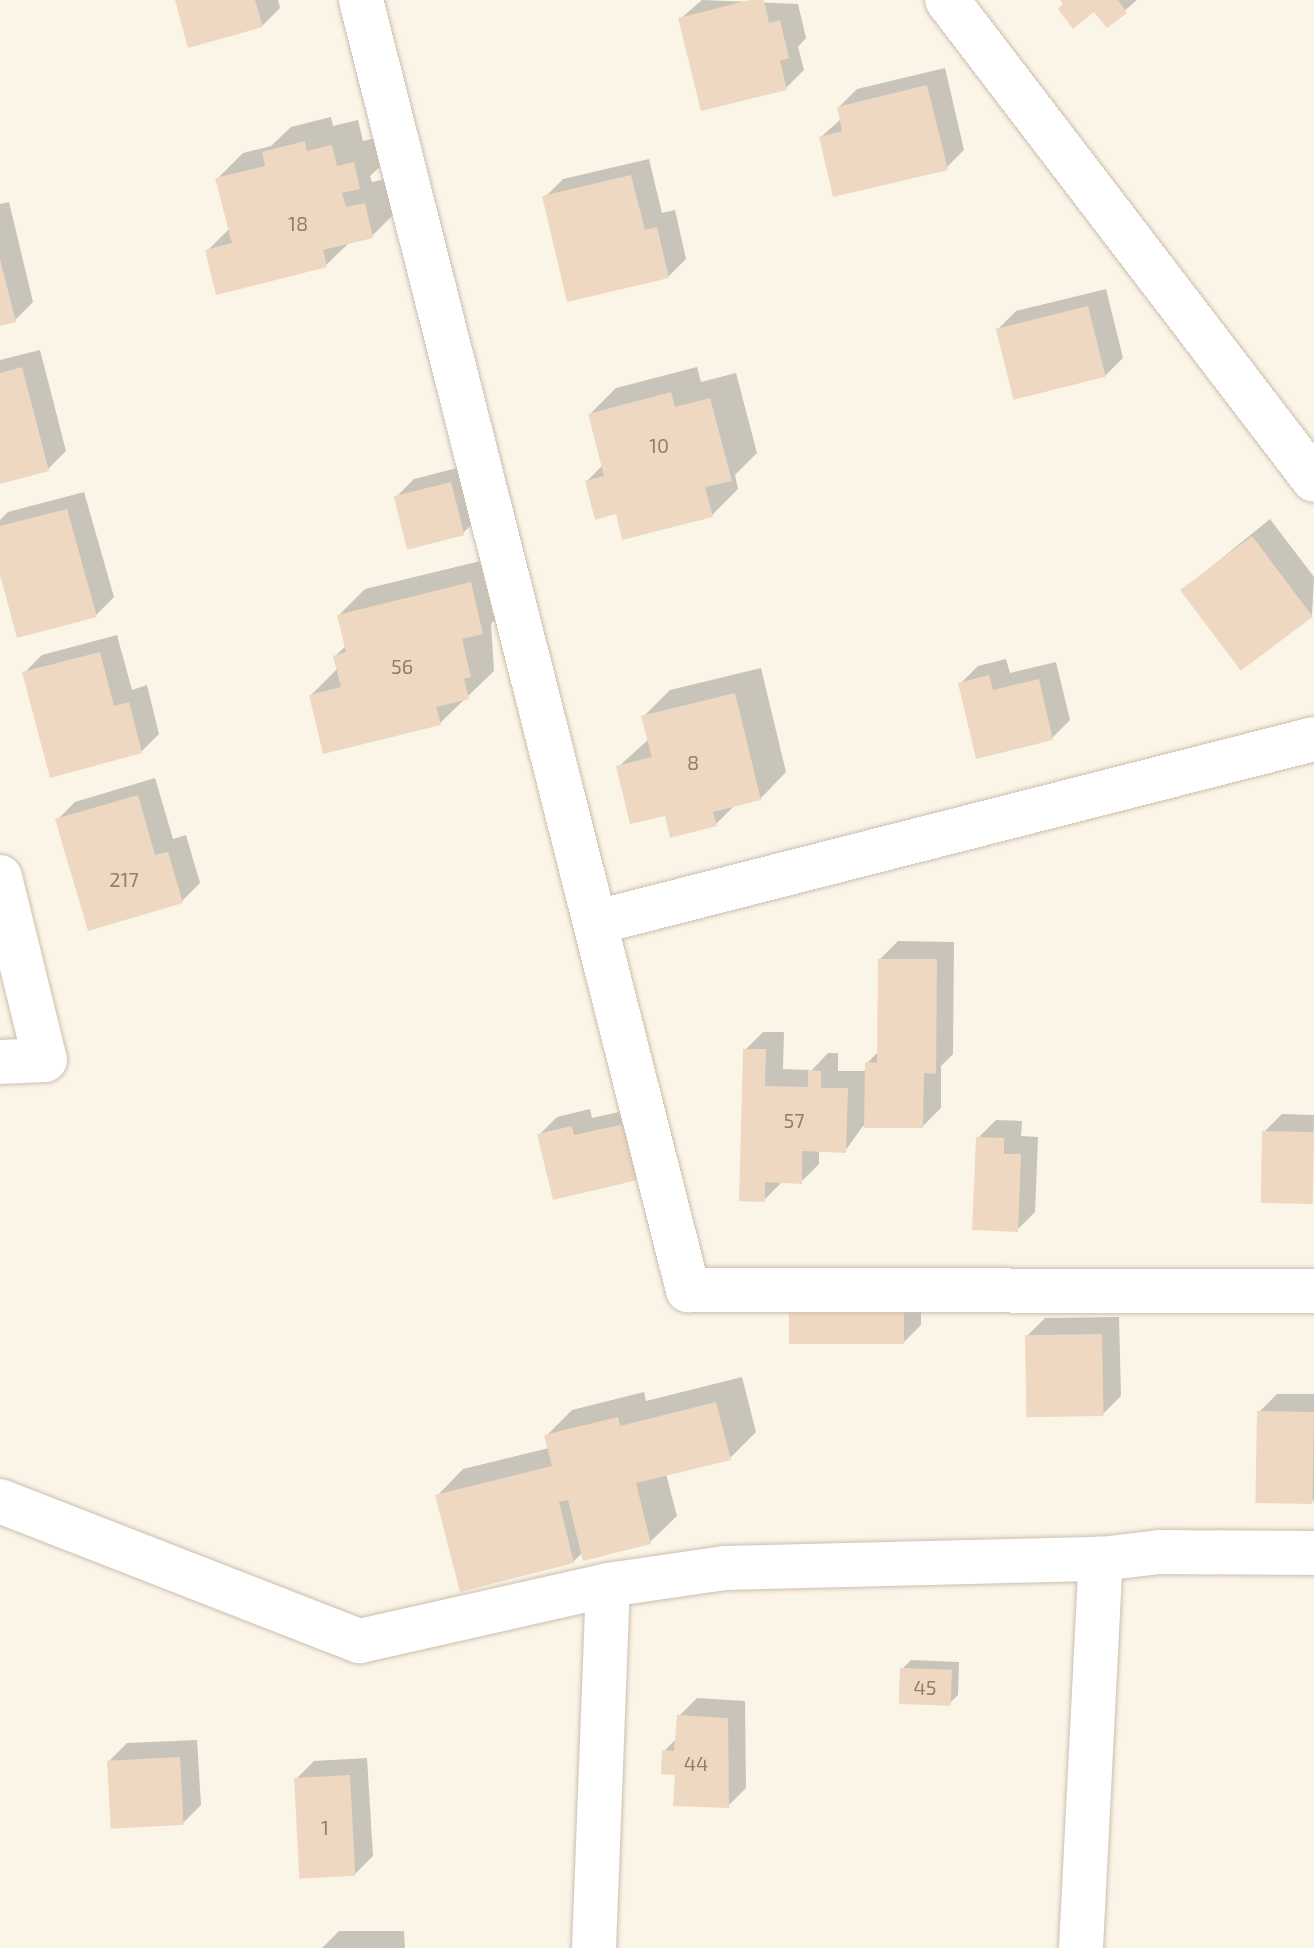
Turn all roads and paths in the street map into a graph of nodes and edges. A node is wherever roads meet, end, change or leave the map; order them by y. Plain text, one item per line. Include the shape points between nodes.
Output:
1 (361, 0) edge
2 (947, 0) edge
3 (1314, 480) edge
4 (1314, 739) edge
5 (0, 877) edge
6 (597, 922) junction
7 (0, 1062) edge
8 (1314, 1291) edge
9 (0, 1501) edge
10 (1314, 1553) edge
11 (1101, 1559) junction
12 (608, 1585) junction
13 (594, 1948) edge
14 (1081, 1948) edge

1 - 6 street
2 - 3 street
4 - 6 street
5 - 7 street via 45,1060
6 - 8 street via 688,1290
9 - 12 street via 360,1641
10 - 11 street via 1160,1552
11 - 12 street via 725,1568
11 - 14 street
12 - 13 street

